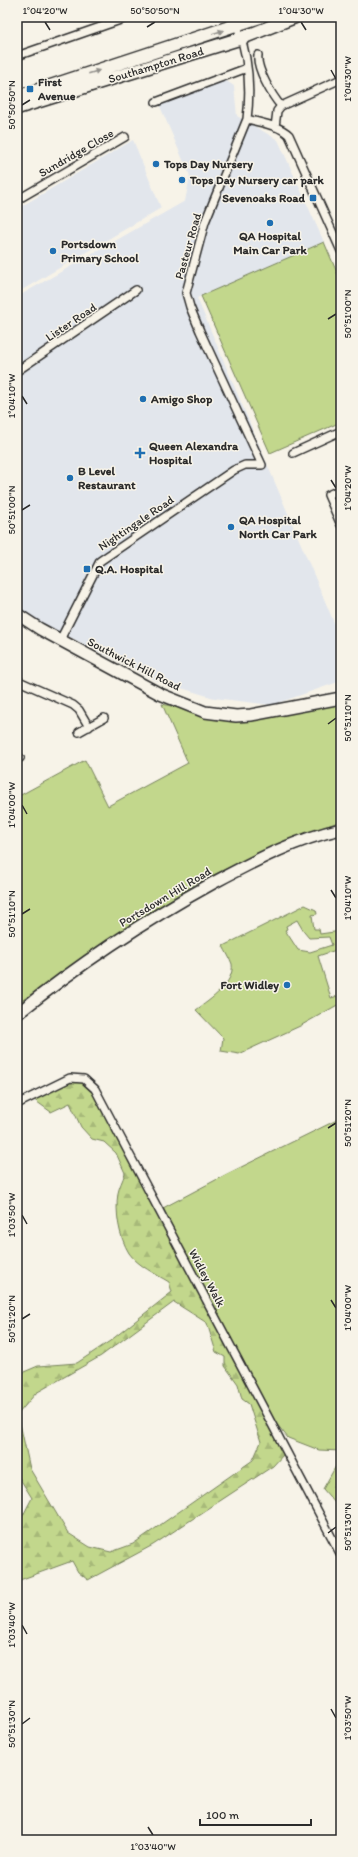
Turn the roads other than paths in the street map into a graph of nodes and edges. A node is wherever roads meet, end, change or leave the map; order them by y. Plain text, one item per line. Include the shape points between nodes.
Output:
1 (129, 17) edge
2 (260, 17) edge
3 (295, 17) edge
4 (237, 25) junction
5 (242, 38) junction
6 (258, 55) dead end
7 (17, 56) edge
8 (247, 68) junction
9 (341, 79) edge
10 (17, 97) edge
11 (156, 102) dead end
12 (280, 106) junction
13 (17, 108) edge
14 (247, 119) junction
15 (275, 127) junction
16 (125, 138) dead end
17 (17, 200) edge
18 (341, 251) edge
19 (136, 290) dead end
20 (17, 371) edge
21 (341, 431) edge
22 (293, 453) dead end
23 (262, 465) joint
24 (341, 489) edge
25 (341, 524) edge
26 (17, 614) edge
27 (60, 640) junction
28 (18, 681) edge
29 (341, 698) edge
30 (104, 718) dead end
31 (89, 727) junction
32 (79, 732) dead end
33 (341, 829) edge
34 (17, 1014) edge
35 (17, 1104) edge
36 (341, 1555) edge

1 - 7 street
2 - 4 main road, Southampton Road
3 - 5 main road, Southampton Road
4 - 5 street, Pasteur Road
10 -> 4 main road, Southampton Road
5 - 8 street, Pasteur Road
5 - 13 main road, Southampton Road
6 - 12 street via 258,66
8 - 11 street
8 - 14 street, Pasteur Road
9 - 12 street
12 - 15 street
14 - 15 street
14 - 23 street, Pasteur Road via 205,222 186,293 200,331
15 - 18 street via 289,135
16 - 17 street, Sundridge Close
19 - 20 street, Lister Road
21 - 22 street
23 - 27 street, Nightingale Road via 244,465 234,470 100,561
24 - 25 street via 328,495
26 - 27 main road, Southwick Hill Road
27 - 29 main road, Southwick Hill Road via 160,694 205,712 251,716
28 - 31 street via 73,705
30 - 31 street
31 - 32 street
33 - 34 main road, Portsdown Hill Road via 294,844 251,862 174,904 61,980
35 - 36 street, Widley Walk via 70,1078 84,1079 95,1089

